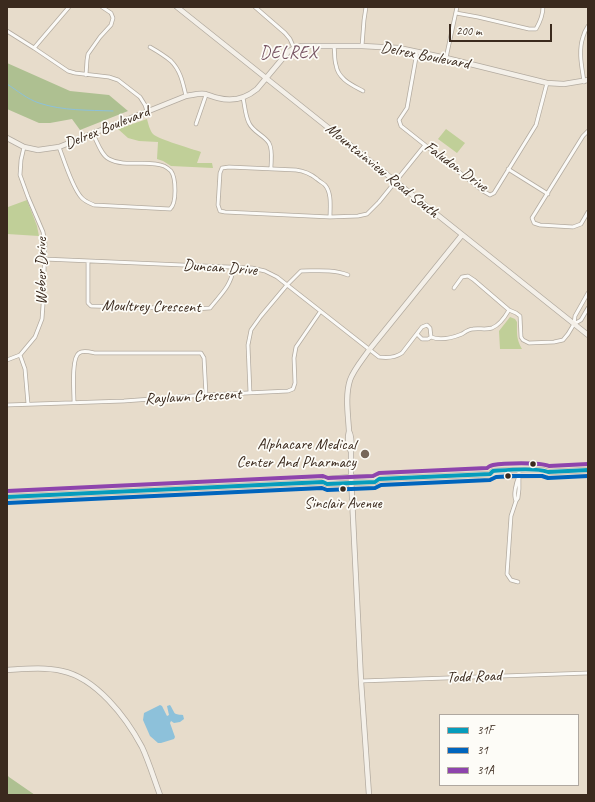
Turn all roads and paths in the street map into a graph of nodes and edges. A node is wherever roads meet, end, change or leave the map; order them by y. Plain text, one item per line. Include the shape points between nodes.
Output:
1 (69, 7) edge
2 (102, 7) edge
3 (177, 7) edge
4 (255, 7) edge
5 (366, 7) edge
6 (458, 7) edge
7 (543, 7) edge
8 (456, 14) junction
9 (588, 26) edge
10 (7, 31) edge
11 (150, 46) dead end
12 (334, 46) junction
13 (362, 46) junction
14 (34, 48) junction
15 (294, 48) junction
16 (417, 52) junction
17 (446, 58) junction
18 (86, 75) junction
19 (266, 78) junction
20 (586, 81) edge
21 (547, 83) junction
22 (363, 92) dead end
23 (206, 94) junction
24 (186, 96) junction
25 (243, 98) junction
26 (147, 111) junction
27 (196, 124) dead end
28 (588, 130) edge
29 (93, 134) junction
30 (7, 138) edge
31 (425, 145) junction
32 (24, 147) junction
33 (59, 147) junction
34 (271, 168) junction
35 (508, 169) junction
36 (395, 182) junction
37 (548, 194) junction
38 (588, 212) edge
39 (330, 217) junction
40 (462, 235) junction
41 (44, 259) junction
42 (88, 261) junction
43 (234, 268) junction
44 (348, 274) dead end
45 (287, 285) junction
46 (454, 288) dead end
47 (588, 293) edge
48 (588, 308) edge
49 (509, 310) junction
50 (320, 312) junction
51 (574, 324) junction
52 (417, 334) junction
53 (588, 335) edge
54 (431, 337) junction
55 (369, 350) junction
56 (20, 355) junction
57 (7, 360) edge
58 (250, 393) junction
59 (206, 395) junction
60 (74, 402) junction
61 (28, 404) junction
62 (7, 405) edge
63 (588, 470) edge
64 (519, 473) junction
65 (352, 477) junction
66 (379, 479) junction
67 (322, 482) junction
68 (352, 483) junction
69 (7, 497) edge
70 (518, 582) dead end
71 (7, 670) edge
72 (588, 673) edge
73 (361, 681) junction
74 (160, 795) edge
75 (368, 795) edge

1 - 14 street
2 - 18 street via 113,18 111,25 88,54
3 - 19 street, Mountainview Road South
4 - 15 street via 286,33
5 - 13 street
6 - 8 street
7 - 8 street via 536,29 529,30
8 - 17 street
9 - 20 street via 581,44 580,56
10 - 14 street
11 - 24 street via 177,68
12 - 13 street, Delrex Boulevard
12 - 15 street, Delrex Boulevard
12 - 22 street via 340,76
13 - 16 street, Delrex Boulevard via 399,48
14 - 18 street via 68,70
15 - 19 street via 279,61
16 - 17 street, Delrex Boulevard
16 - 31 street, Faludon Drive via 407,108 399,120 401,126
17 - 21 street, Delrex Boulevard
18 - 26 street via 118,80 140,97
19 - 25 street via 251,94
19 - 36 street, Mountainview Road South
20 - 21 street, Delrex Boulevard
21 - 35 street, Faludon Drive via 536,125
23 - 24 street, Delrex Boulevard
23 - 25 street, Delrex Boulevard via 230,100
23 - 27 street
24 - 26 street, Delrex Boulevard
25 - 34 street via 249,124 270,144
26 - 29 street, Delrex Boulevard
28 - 37 street
29 - 33 street, Delrex Boulevard
29 - 33 street via 108,159 158,164 172,172 175,182 173,206 170,209 94,205 87,202 77,193
30 - 32 street, Delrex Boulevard
31 - 35 street, Faludon Drive via 490,194 494,193
31 - 36 street
32 - 33 street, Delrex Boulevard via 38,150
32 - 41 street, Weber Drive via 20,175 43,232
34 - 39 street via 303,171 325,185 329,194
34 - 39 street via 222,168 218,204 220,210
35 - 37 street
36 - 39 street via 367,214
36 - 40 street, Mountainview Road South
37 - 38 street via 532,218 534,223 573,227 581,224
40 - 51 street, Mountainview Road South
40 - 55 street
41 - 42 street, Duncan Drive
41 - 56 street, Weber Drive via 42,319 35,337
42 - 43 street, Duncan Drive
42 - 43 street, Moultrey Crescent via 88,303 91,306 210,308 227,288
43 - 45 street, Duncan Drive via 265,271
44 - 45 street via 301,271
45 - 50 street, Duncan Drive
45 - 58 street via 251,330 248,345
46 - 49 street via 462,277 468,276
47 - 51 street via 575,316
48 - 51 street via 581,320
49 - 51 street via 520,316 521,337 529,343 563,340
49 - 54 street via 493,328 471,329 447,338
50 - 55 street, Duncan Drive
50 - 58 street, Raylawn Crescent via 296,347 293,389
51 - 53 street, Mountainview Road South
52 - 54 street via 422,339
52 - 54 street via 427,325
52 - 55 street, Duncan Drive via 398,356 379,357
55 - 65 street via 350,379 348,397
56 - 57 street, Weber Drive
56 - 61 street via 25,369
58 - 59 street, Raylawn Crescent
59 - 60 street, Raylawn Crescent
59 - 60 street via 204,358 200,353 83,351 76,357 73,377
60 - 61 street, Raylawn Crescent
61 - 62 street, Raylawn Crescent
63 - 64 main road via 548,472 542,475
64 - 66 main road
64 - 70 street via 518,498 511,516 507,574 511,580
65 - 66 main road
65 - 67 main road via 327,479
65 - 68 street
66 - 68 main road via 375,482
67 - 68 main road
67 - 69 main road
68 - 73 street
71 - 74 street via 64,671 92,684 115,707 134,733 143,748
72 - 73 street, Todd Road
73 - 75 street

